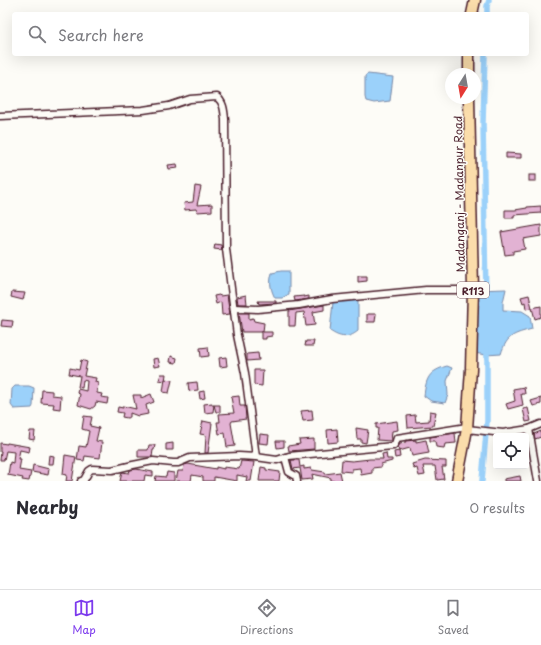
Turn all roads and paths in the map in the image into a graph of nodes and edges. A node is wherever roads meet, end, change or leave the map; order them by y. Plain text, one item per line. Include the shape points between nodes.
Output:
1 (475, 0) edge
2 (472, 12) edge
3 (469, 56) edge
4 (469, 68) edge
5 (469, 104) edge
6 (0, 116) edge
7 (473, 290) junction
8 (234, 308) junction
9 (541, 424) edge
10 (468, 429) junction
11 (529, 429) junction
12 (256, 456) junction
13 (286, 457) junction
14 (82, 481) edge
15 (297, 481) edge
16 (457, 481) edge
17 (538, 481) edge

1 - 2 main road
3 - 4 main road
5 - 7 main road, Madanganj - Madanpur Road / R113
6 - 8 street via 143,110 169,106 190,99 217,97 223,106 225,119 226,249
7 - 8 street via 426,290 258,309
7 - 10 main road, Madanganj - Madanpur Road / R113
8 - 12 street
9 - 11 street
10 - 11 street via 503,433
10 - 13 street via 397,438 393,446
10 - 16 main road, Madanganj - Madanpur Road / R113
11 - 17 street
12 - 13 street via 277,460
12 - 14 street via 190,458 178,463 153,461 112,470 92,469
13 - 15 street via 289,472 296,476

